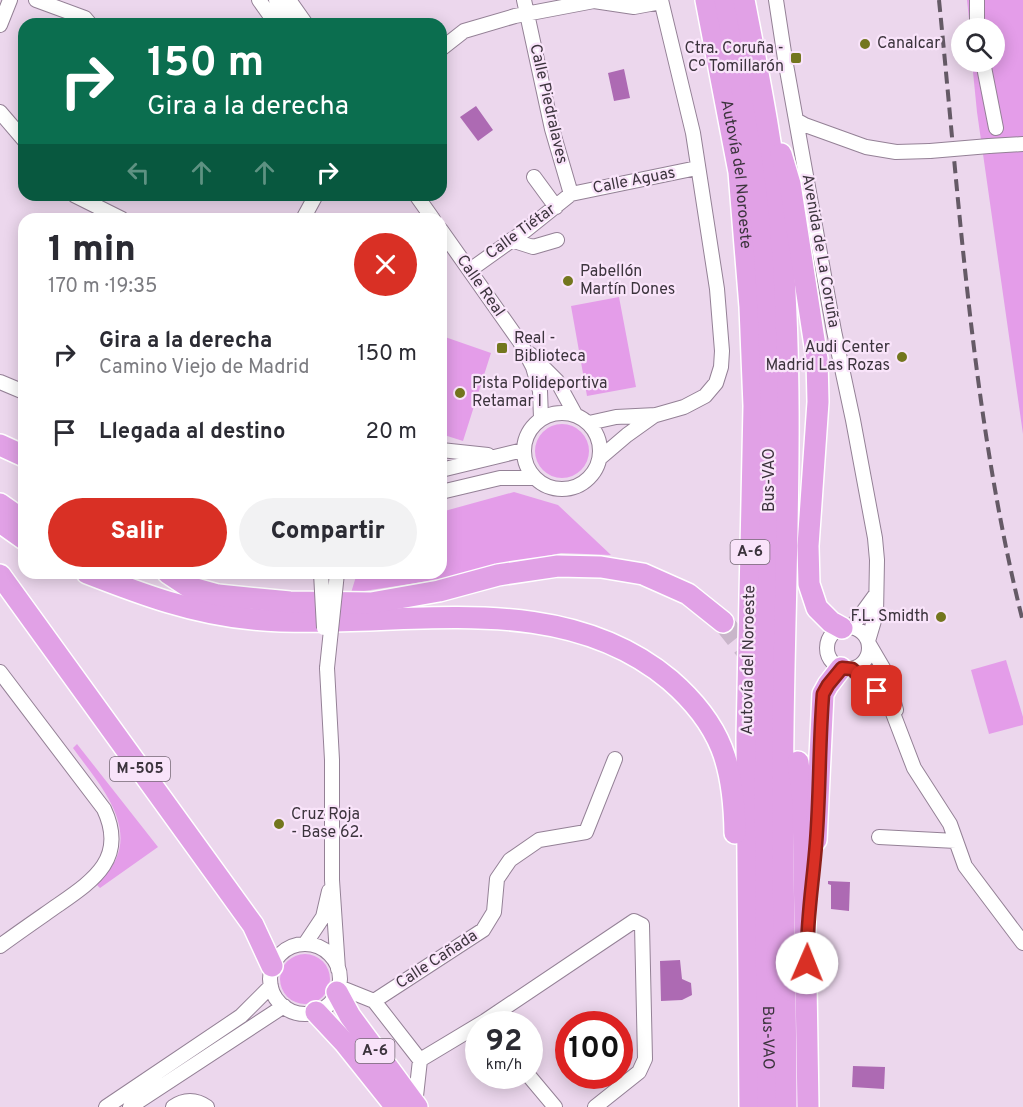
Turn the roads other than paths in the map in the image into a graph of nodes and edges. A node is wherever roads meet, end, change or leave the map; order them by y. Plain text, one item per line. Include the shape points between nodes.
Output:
1 (10, 0) edge
2 (36, 0) edge
3 (259, 0) edge
4 (276, 0) edge
5 (290, 0) edge
6 (706, 0) edge
7 (725, 0) edge
8 (744, 0) edge
9 (776, 0) edge
10 (977, 0) edge
11 (661, 1) edge
12 (526, 7) edge
13 (85, 18) edge
14 (272, 18) edge
15 (287, 18) edge
16 (302, 18) edge
17 (977, 18) edge
18 (0, 26) edge
19 (447, 45) edge
20 (985, 72) edge
21 (761, 88) junction
22 (0, 112) edge
23 (796, 120) junction
24 (996, 128) dead end
25 (18, 133) edge
26 (1023, 144) edge
27 (697, 168) junction
28 (534, 177) dead end
29 (571, 194) junction
30 (86, 201) edge
31 (556, 207) junction
32 (110, 213) edge
33 (447, 238) edge
34 (511, 240) junction
35 (556, 240) dead end
36 (470, 270) junction
37 (520, 342) junction
38 (0, 382) edge
39 (18, 390) edge
40 (575, 414) junction
41 (656, 415) junction
42 (541, 418) junction
43 (589, 423) junction
44 (0, 445) edge
45 (523, 450) junction
46 (447, 451) edge
47 (18, 453) edge
48 (496, 456) junction
49 (600, 458) junction
50 (447, 468) edge
51 (535, 478) junction
52 (447, 491) edge
53 (0, 504) edge
54 (18, 517) edge
55 (0, 522) edge
56 (18, 535) edge
57 (0, 575) edge
58 (103, 579) edge
59 (129, 579) edge
60 (177, 579) edge
61 (321, 579) edge
62 (336, 579) edge
63 (876, 594) junction
64 (371, 603) junction
65 (723, 622) tunnel mouth
66 (847, 627) junction
67 (868, 642) junction
68 (327, 668) junction
69 (847, 668) junction
70 (0, 672) edge
71 (898, 724) junction
72 (615, 759) dead end
73 (798, 762) dead end
74 (879, 837) dead end
75 (956, 842) junction
76 (332, 880) junction
77 (806, 939) junction
78 (1023, 943) edge
79 (305, 944) junction
80 (0, 946) edge
81 (338, 969) junction
82 (272, 976) junction
83 (338, 990) junction
84 (374, 1001) junction
85 (284, 1006) junction
86 (503, 1011) edge
87 (316, 1012) junction
88 (465, 1035) edge
89 (420, 1060) junction
90 (540, 1089) edge
91 (409, 1106) edge
92 (106, 1107) edge
93 (130, 1107) edge
94 (172, 1107) edge
95 (207, 1107) edge
96 (555, 1107) edge
97 (596, 1107) edge
98 (736, 1107) edge
99 (750, 1107) edge
100 (768, 1107) edge
101 (786, 1107) edge
102 (808, 1107) edge

1 - 18 street
2 - 13 street
3 - 14 street
4 - 15 street
5 - 16 street
6 - 99 highway, Autovía del Noroeste / A-6 via 739,172 754,406 747,738
7 - 100 highway, Bus-VAO via 756,171 766,276 771,416 766,738
8 - 21 highway, A-6
9 - 23 street, Avenida de La Coruña
10 - 17 street
11 - 12 street via 634,7 594,1
11 - 27 street via 693,133
12 - 19 street via 464,32
12 - 29 street, Calle Piedralaves via 552,129
20 - 24 street
21 - 66 highway via 790,184 817,359 809,584 817,608 831,622
21 - 101 highway, A-6 via 780,219 788,405 783,738
22 - 25 street
23 - 26 street, bridge via 866,147 896,152
23 - 63 street, Avenida de La Coruña via 871,514 877,560
27 - 29 street, Calle Aguas
27 - 41 street via 717,289 720,368 716,383 705,396
28 - 31 street
29 - 31 street, Calle Tiétar
30 - 32 street
31 - 34 street, Calle Tiétar
33 - 36 street, Calle Real
34 - 35 street via 533,247
34 - 36 street, Calle Tiétar
36 - 37 street, Calle Real
37 - 40 street, Calle Real via 557,381
37 - 42 street, Calle Real via 540,391
38 - 39 street
40 - 42 street via 552,413
40 - 43 street
41 - 43 street
41 - 49 street
42 - 45 street via 529,431
43 - 49 street via 597,436
44 - 47 highway
45 - 48 street
45 - 51 street via 524,460
46 - 48 street
48 - 50 street
49 - 51 street via 586,481 573,488 546,486
51 - 52 street via 500,478
53 - 54 highway
55 - 56 highway
57 - 82 highway, M-505 via 253,925
58 - 98 highway via 179,606 252,619 291,622 462,617 553,626 610,644 655,668 703,714 716,735 731,776 735,826
59 - 64 highway via 181,596 252,607 336,608
60 - 64 highway via 189,587 218,595 290,602
61 - 68 street, bridge
62 - 68 street, bridge
63 - 66 street
63 - 67 street, Avenida de La Coruña via 876,614
64 - 65 highway via 498,575 558,566 602,567 643,574 688,594
66 - 67 street via 862,632
66 - 69 street via 835,631 827,644 830,658
67 - 69 street via 862,664
67 - 71 street via 886,673
68 - 76 street
69 - 71 street via 885,699
69 - 77 highway via 823,694 820,796
70 - 80 street via 104,809 112,840 99,873
71 - 75 street via 914,768 941,808
72 - 84 street, Calle Cañada via 586,832 539,840 510,860 496,879 494,912 483,930
73 - 77 highway via 803,801
74 - 75 street
75 - 78 street via 964,866
76 - 79 street via 323,917
76 - 81 street
77 - 102 highway
79 - 81 street via 329,953
79 - 82 street via 287,949 276,958
81 - 83 street
82 - 85 street via 276,997
82 - 92 street via 241,1016
83 - 84 street
83 - 87 street
83 - 91 highway, A-6 via 350,1016
84 - 89 street
85 - 87 street via 294,1011
85 - 93 street
86 - 97 street via 634,921 642,925 645,1059 639,1072
87 - 91 highway
88 - 89 street
89 - 91 street
90 - 96 street
94 - 95 street via 187,1100

